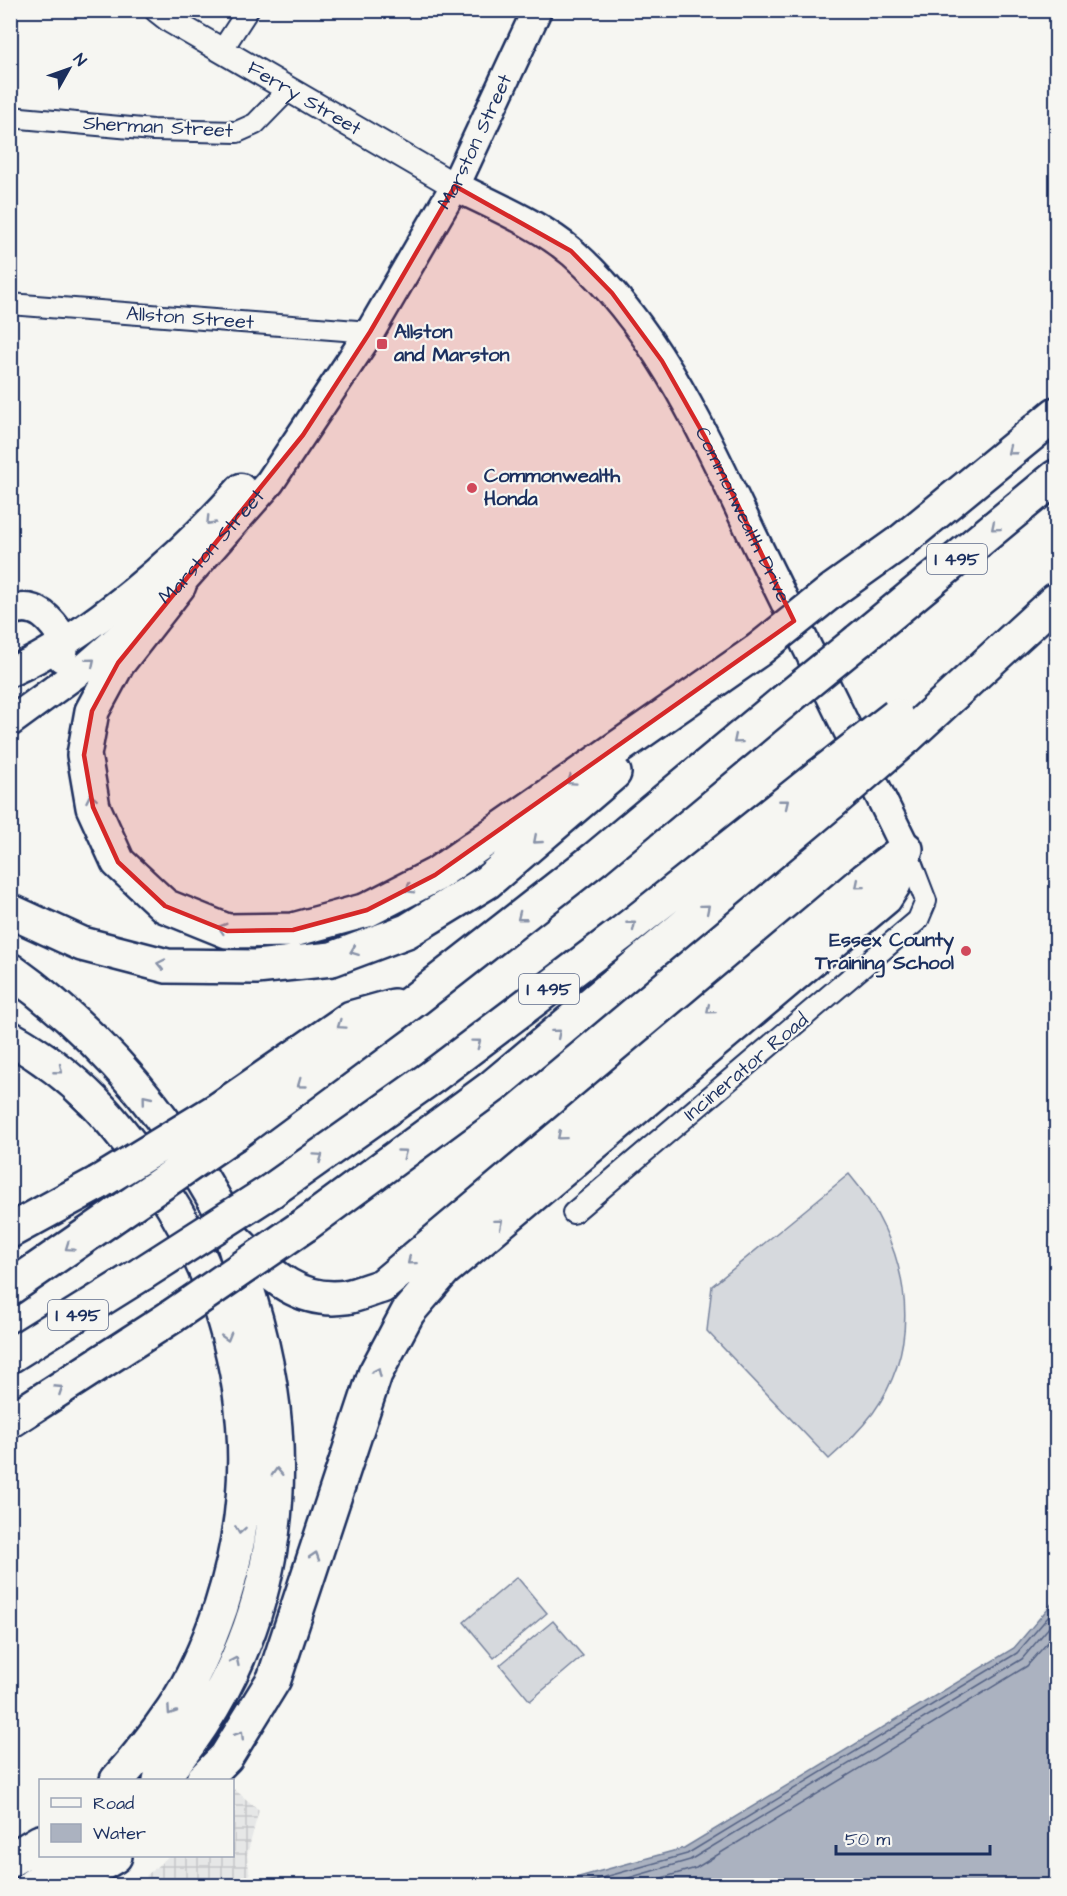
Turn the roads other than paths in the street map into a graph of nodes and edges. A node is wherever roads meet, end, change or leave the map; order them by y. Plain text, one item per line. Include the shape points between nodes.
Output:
1 (157, 10) edge
2 (248, 10) edge
3 (537, 10) edge
4 (222, 51) junction
5 (289, 89) junction
6 (10, 117) edge
7 (455, 186) junction
8 (10, 304) edge
9 (370, 332) junction
10 (1056, 414) edge
11 (1056, 477) edge
12 (179, 585) junction
13 (1056, 592) edge
14 (1056, 600) edge
15 (10, 611) edge
16 (65, 641) junction
17 (757, 651) junction
18 (10, 672) edge
19 (22, 713) edge
20 (902, 727) junction
21 (825, 789) junction
22 (906, 849) junction
23 (10, 911) edge
24 (918, 920) joint
25 (10, 970) edge
26 (10, 1038) edge
27 (227, 1121) junction
28 (573, 1214) dead end
29 (10, 1231) edge
30 (232, 1237) junction
31 (10, 1288) edge
32 (10, 1356) edge
33 (10, 1421) edge
34 (118, 1779) edge
35 (161, 1779) edge
36 (204, 1779) edge
37 (39, 1843) edge
38 (74, 1857) edge
39 (113, 1857) edge
40 (10, 1860) edge
41 (33, 1886) edge
42 (64, 1886) edge

1 - 4 street, Ferry Street
2 - 4 street
3 - 7 main road, Marston Street
4 - 5 street, Ferry Street
5 - 6 street, Sherman Street via 255,124 237,132 153,130
5 - 7 street, Ferry Street
7 - 9 main road, Marston Street
7 - 22 main road, Commonwealth Drive via 543,231 571,251 612,292 662,361 705,437
8 - 9 street, Allston Street
9 - 12 main road, Marston Street via 270,482
9 -> 16 main road, Marston Street via 258,468 191,541
10 -> 17 highway, bridge via 903,540
11 -> 27 highway, I 495, bridge via 596,858 416,999
17 -> 12 highway via 435,875 367,910 293,930 227,932 165,906 118,862 93,807 84,755 92,711 118,663
19 -> 12 main road, Marston Street via 88,665
13 - 20 highway, I 495
14 - 20 highway
15 - 16 main road via 33,608 49,617
16 - 18 main road, Marston Street
16 - 19 main road via 60,668
17 -> 23 highway via 487,882 407,931 332,959 256,967 167,966 82,944
20 - 21 highway, I 495, bridge
32 -> 21 highway, I 495, bridge via 271,1191
33 -> 21 highway, bridge via 305,1225 492,1088
22 - 24 street, Commonwealth Drive via 927,901
22 -> 30 highway via 382,1286 346,1297 308,1296 273,1277
36 -> 22 highway via 226,1757 274,1679 375,1374 408,1312 444,1270 885,897 894,884
24 - 28 street, Incinerator Road
30 -> 25 highway via 217,1203 134,1083 76,1024
26 -> 34 highway via 51,1063 105,1111 170,1202 203,1267 220,1313 245,1416 240,1533 214,1628 174,1708
27 - 29 highway, bridge via 98,1183
27 -> 31 highway, I 495, bridge via 117,1214
35 -> 30 highway via 191,1740 239,1653 262,1588 277,1512 276,1429 270,1375
37 - 40 highway
38 - 41 highway
39 - 42 highway

